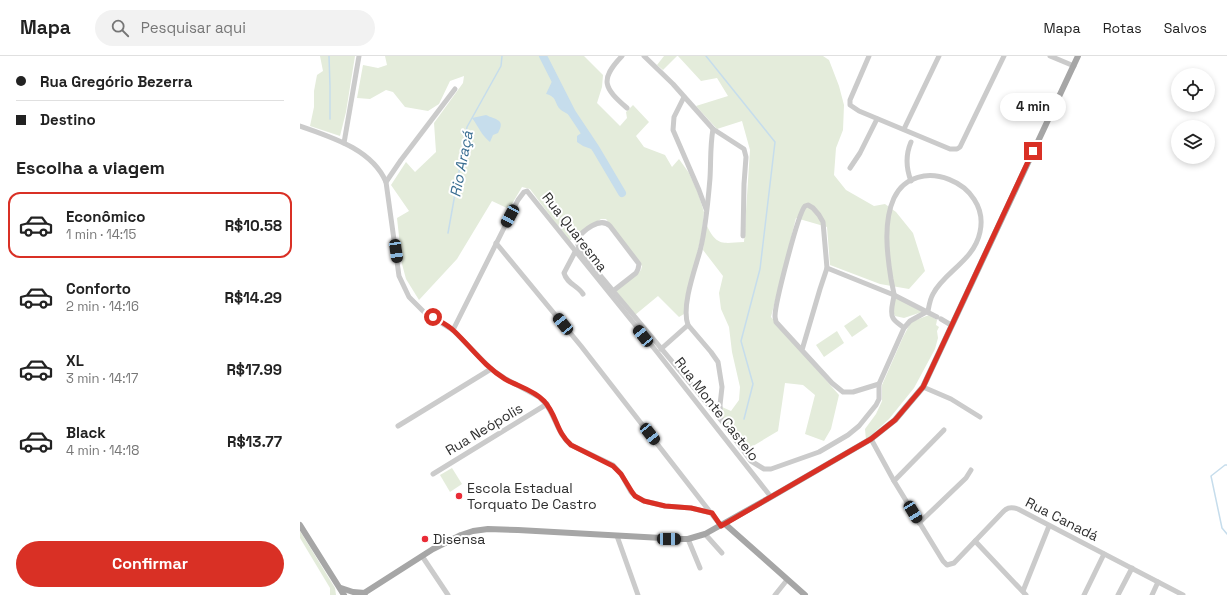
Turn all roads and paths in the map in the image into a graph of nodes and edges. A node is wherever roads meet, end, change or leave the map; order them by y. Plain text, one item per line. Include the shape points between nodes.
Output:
1 (360, 56) edge
2 (622, 56) edge
3 (644, 56) edge
4 (869, 56) edge
5 (939, 56) edge
6 (1004, 56) edge
7 (1050, 56) edge
8 (1078, 56) edge
9 (1074, 66) junction
10 (455, 89) dead end
11 (684, 97) junction
12 (627, 108) dead end
13 (877, 119) junction
14 (300, 126) edge
15 (713, 129) junction
16 (904, 129) junction
17 (911, 142) dead end
18 (344, 143) junction
19 (850, 168) dead end
20 (911, 181) junction
21 (386, 182) junction
22 (706, 210) junction
23 (743, 236) dead end
24 (496, 243) junction
25 (575, 252) junction
26 (827, 268) junction
27 (613, 290) junction
28 (583, 294) dead end
29 (894, 295) junction
30 (928, 312) junction
31 (688, 325) junction
32 (951, 325) junction
33 (904, 328) junction
34 (453, 330) junction
35 (643, 336) joint
36 (661, 349) junction
37 (802, 350) junction
38 (491, 369) junction
39 (879, 384) junction
40 (923, 387) junction
41 (547, 404) junction
42 (980, 417) dead end
43 (721, 420) junction
44 (398, 426) dead end
45 (944, 430) dead end
46 (871, 439) junction
47 (971, 470) dead end
48 (433, 474) dead end
49 (894, 481) junction
50 (771, 498) junction
51 (712, 513) junction
52 (919, 523) junction
53 (723, 524) junction
54 (300, 525) edge
55 (1049, 526) junction
56 (705, 534) junction
57 (617, 536) junction
58 (688, 539) junction
59 (975, 541) junction
60 (722, 553) dead end
61 (1104, 554) junction
62 (422, 556) junction
63 (700, 568) dead end
64 (1132, 568) junction
65 (788, 580) junction
66 (1158, 582) junction
67 (339, 592) edge
68 (1024, 593) edge
69 (363, 594) edge
70 (344, 595) edge
71 (448, 595) edge
72 (638, 595) edge
73 (775, 595) edge
74 (805, 595) edge
75 (1084, 595) edge
76 (1118, 595) edge
77 (1152, 595) edge
78 (1183, 595) edge

1 - 18 street
2 - 12 street via 607,78 611,93
3 - 11 street
4 - 13 street via 849,104 854,109
5 - 16 street
6 - 16 street via 958,149 950,150
7 - 9 street
8 - 9 main road
9 - 32 main road
10 - 21 street
11 - 15 street
11 - 22 street via 674,117 673,130
13 - 16 street
13 - 19 street
14 - 18 street
15 - 22 street
15 - 23 street via 741,147 745,153
17 - 20 street via 906,162
18 - 21 street via 372,162 383,174
20 - 29 street via 894,198 888,226 887,248
20 - 30 street via 928,176 941,176 965,189 974,198 980,212 980,233 975,245 962,263 933,293
21 - 34 street via 402,283 409,297 420,308
22 - 31 street via 701,249 686,308
24 - 25 street, Rua Quaresma via 525,191
24 - 34 street, Rua Quaresma
24 - 51 street
25 - 28 street via 564,273 569,284 578,287
25 - 35 street, Rua Quaresma
26 - 29 street
26 - 37 street
26 - 37 street via 823,222 808,205 803,208 797,224 775,317 776,322
27 - 27 street via 636,273 639,264 606,223 600,223 588,228 577,239 577,247
27 - 36 street
29 - 30 street
29 - 33 street via 892,316
30 - 32 street
30 - 33 street via 910,321
31 - 36 street
31 - 43 street via 718,362 722,387
32 - 40 main road
33 - 39 street
34 - 38 street
35 - 50 street, Rua Monte Castelo
36 - 43 street
37 - 39 street via 843,392 853,392
38 - 41 street
38 - 44 street
39 - 43 street via 876,405 860,426 809,456 771,469 764,469 751,461
40 - 42 street via 951,399
40 - 46 main road via 895,420
41 - 48 street, Rua Neópolis
41 - 51 street via 560,433 567,441 613,466 635,496 650,503
45 - 49 street
46 - 49 street, Rua Canadá
46 - 50 main road
47 - 52 street via 966,478
49 - 52 street, Rua Canadá
50 - 53 main road
51 - 53 street
52 - 59 street, Rua Canadá via 947,565 954,564
53 - 56 main road
53 - 65 main road
54 - 67 main road
55 - 59 street, Rua Canadá via 1018,509 1007,508
55 - 61 street, Rua Canadá
55 - 68 street
56 - 58 main road
56 - 60 street
57 - 58 main road
57 - 62 main road via 482,530 461,535
57 - 72 street
58 - 63 street
59 - 68 street
61 - 64 street, Rua Canadá
61 - 75 street
62 - 69 main road
62 - 71 street
64 - 66 street, Rua Canadá
64 - 76 street
65 - 73 street
65 - 74 main road
66 - 77 street
66 - 78 street, Rua Canadá
67 - 69 main road
67 - 70 main road

